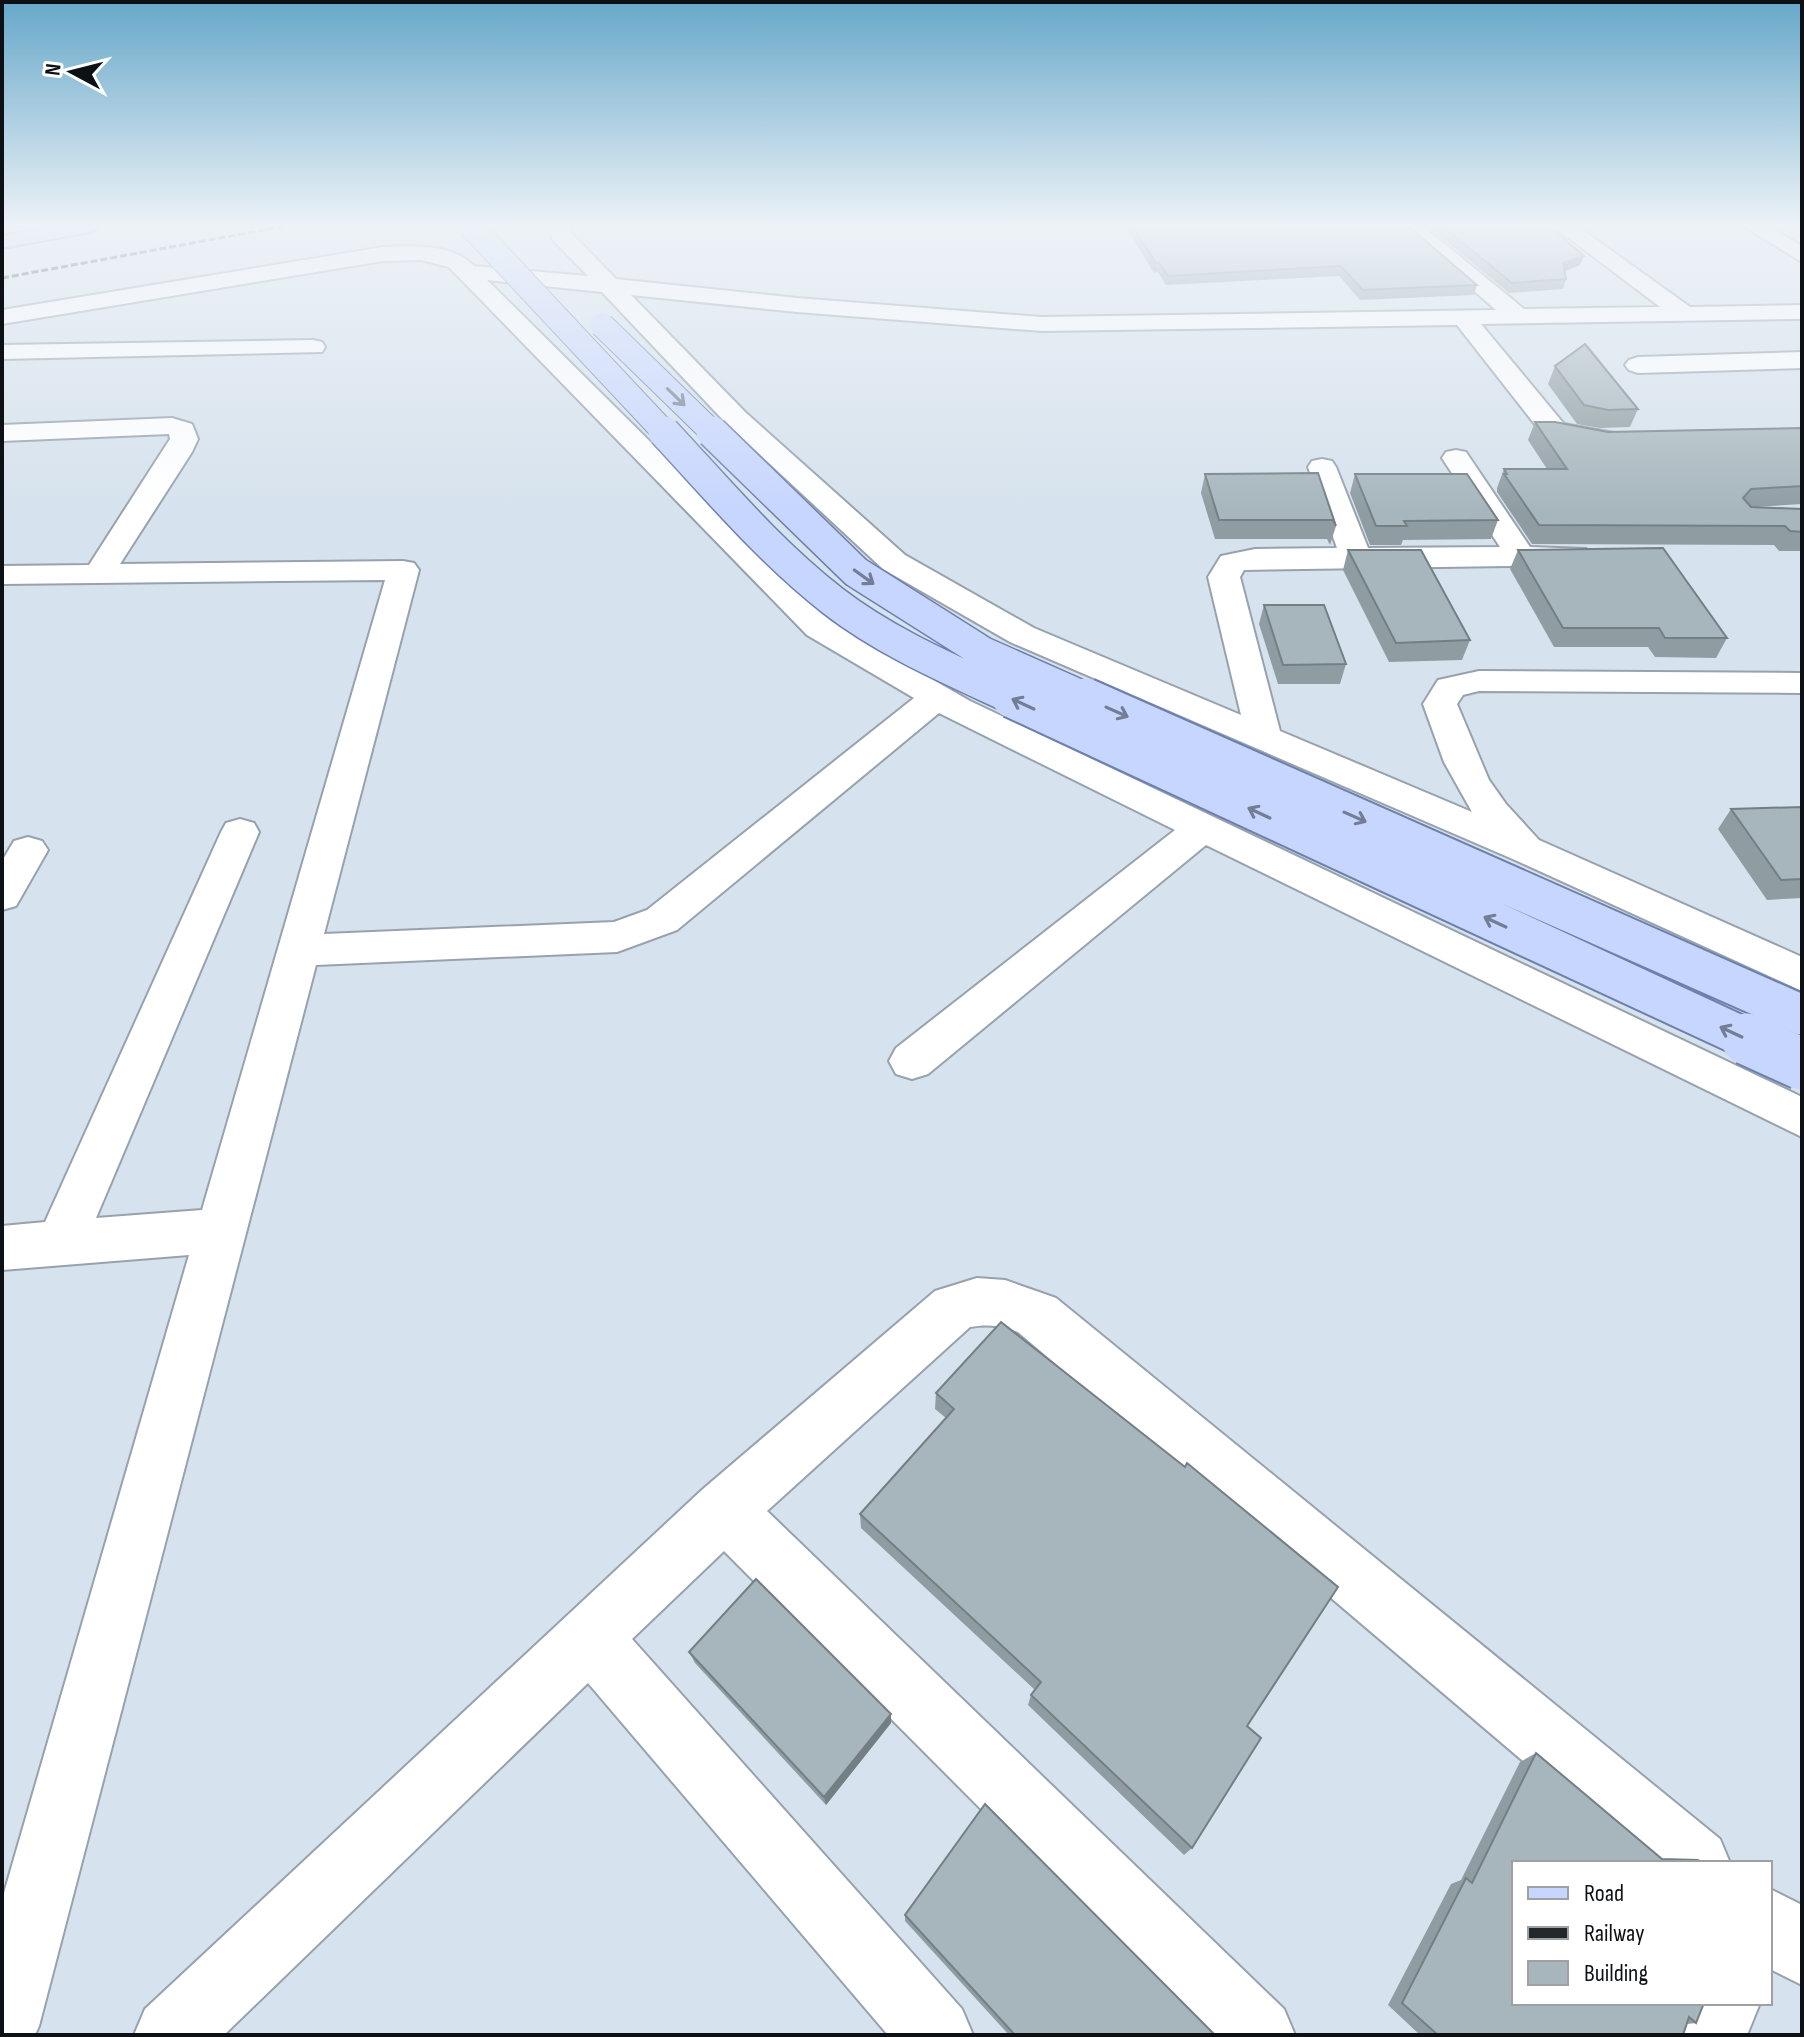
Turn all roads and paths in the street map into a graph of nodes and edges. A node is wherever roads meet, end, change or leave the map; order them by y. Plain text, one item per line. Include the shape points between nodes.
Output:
1 (515, 321) edge
2 (560, 321) edge
3 (598, 321) edge
4 (643, 321) edge
5 (1004, 321) edge
6 (1219, 321) edge
7 (1466, 321) edge
8 (313, 347) dead end
9 (2, 352) edge
10 (1802, 360) edge
11 (1638, 365) dead end
12 (2, 433) edge
13 (1630, 438) edge
14 (1456, 458) dead end
15 (1322, 467) dead end
16 (1521, 556) junction
17 (1600, 556) edge
18 (1356, 558) junction
19 (98, 574) junction
20 (3, 577) edge
21 (1802, 683) edge
22 (937, 697) junction
23 (1264, 738) junction
24 (1204, 827) junction
25 (240, 832) dead end
26 (28, 850) dead end
27 (1529, 851) junction
28 (2, 896) edge
29 (299, 950) junction
30 (1802, 975) edge
31 (1802, 1015) edge
32 (912, 1061) dead end
33 (1802, 1064) edge
34 (1802, 1118) edge
35 (221, 1230) junction
36 (61, 1242) junction
37 (2, 1248) edge
38 (724, 1510) junction
39 (590, 1638) junction
40 (1694, 1861) edge
41 (1772, 1926) edge
42 (1802, 1950) edge
43 (1723, 2005) edge
44 (2, 2026) edge
45 (171, 2035) edge
46 (936, 2035) edge
47 (1258, 2035) edge
48 (1710, 2035) edge

1 - 22 street via 819,628
33 -> 2 main road, bridge via 889,637 835,603 783,560
3 -> 31 main road, bridge via 856,572 984,653
4 - 23 street via 736,418 894,562 1022,635
5 - 6 street
7 - 13 street via 1554,430
8 - 9 street
10 - 11 street
12 - 19 street via 172,426 182,430 178,452
14 - 16 street
15 - 18 street
16 - 17 street
16 - 18 street
18 - 23 street via 1255,558 1232,563 1224,577
19 - 20 street
19 - 29 street via 403,570
21 - 27 street via 1479,681 1450,687 1440,704 1464,772 1504,828
22 - 24 street
22 - 29 street via 662,920 617,937
23 - 27 street
24 - 32 street
24 - 34 street
25 - 36 street
26 - 28 street
27 - 30 street
29 - 35 street
35 - 36 street
35 - 44 street
36 - 37 street
38 - 39 street
38 - 40 street via 954,1308 978,1300 1003,1301 1037,1315
38 - 47 street
39 - 45 street
39 - 46 street
41 - 42 street
43 - 48 street

